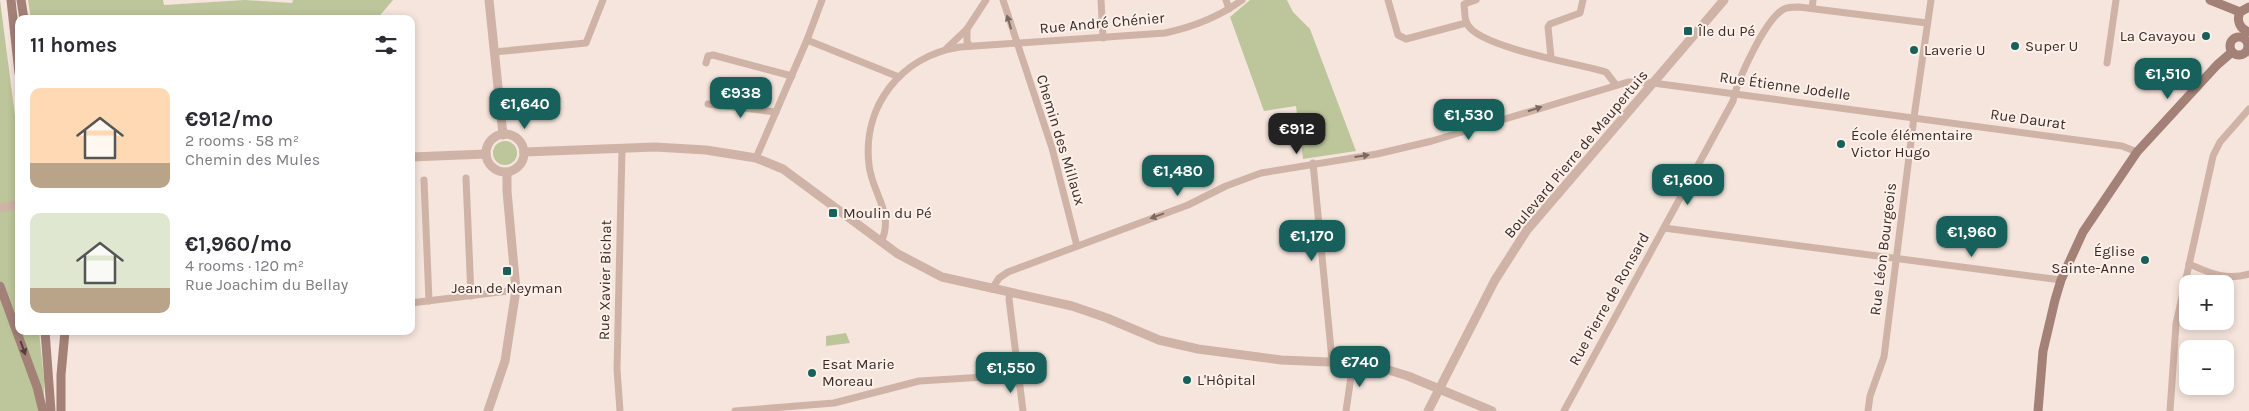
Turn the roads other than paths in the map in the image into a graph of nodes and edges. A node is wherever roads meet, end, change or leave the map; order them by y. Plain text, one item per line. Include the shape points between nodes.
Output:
1 (11, 0) edge
2 (21, 0) edge
3 (489, 0) edge
4 (603, 0) edge
5 (822, 0) edge
6 (986, 0) edge
7 (1003, 0) edge
8 (1101, 0) edge
9 (1226, 0) edge
10 (1242, 0) edge
11 (1388, 0) edge
12 (1476, 0) edge
13 (1583, 0) edge
14 (1724, 0) edge
15 (1813, 0) edge
16 (1932, 0) edge
17 (2116, 0) edge
18 (2210, 0) edge
19 (2249, 6) edge
20 (1812, 8) junction
21 (1230, 9) junction
22 (2240, 12) junction
23 (23, 15) edge
24 (1466, 23) junction
25 (1927, 23) junction
26 (967, 28) junction
27 (15, 36) edge
28 (1103, 38) junction
29 (807, 40) junction
30 (2247, 40) edge
31 (1016, 43) junction
32 (970, 46) junction
33 (946, 50) junction
34 (494, 52) junction
35 (2232, 52) junction
36 (1551, 58) junction
37 (706, 63) dead end
38 (2106, 63) dead end
39 (792, 76) junction
40 (899, 77) junction
41 (1653, 83) junction
42 (1616, 85) junction
43 (1734, 94) junction
44 (708, 104) dead end
45 (2249, 109) edge
46 (776, 112) junction
47 (1914, 117) junction
48 (503, 135) junction
49 (622, 149) junction
50 (524, 152) junction
51 (2137, 152) junction
52 (486, 154) junction
53 (415, 157) edge
54 (756, 158) junction
55 (1314, 163) junction
56 (507, 172) junction
57 (466, 178) dead end
58 (424, 180) dead end
59 (15, 205) edge
60 (0, 208) edge
61 (1664, 228) junction
62 (881, 242) junction
63 (1076, 246) junction
64 (1896, 258) junction
65 (2189, 264) junction
66 (2249, 274) edge
67 (2061, 280) junction
68 (0, 286) edge
69 (992, 289) junction
70 (516, 290) junction
71 (1010, 292) junction
72 (471, 296) junction
73 (429, 301) junction
74 (415, 303) edge
75 (15, 327) edge
76 (18, 335) edge
77 (45, 335) edge
78 (65, 335) edge
79 (1332, 360) junction
80 (1353, 363) junction
81 (1019, 374) junction
82 (1439, 389) junction
83 (43, 411) edge
84 (51, 411) edge
85 (61, 411) edge
86 (488, 411) edge
87 (620, 411) edge
88 (735, 411) edge
89 (1023, 411) edge
90 (1346, 411) edge
91 (1428, 411) edge
92 (1492, 411) edge
93 (1564, 411) edge
94 (1868, 411) edge
95 (2038, 411) edge
96 (2170, 411) edge

1 - 27 main road
2 - 23 main road
3 - 34 street
4 - 34 street via 586,43
5 - 29 street
6 - 26 street
31 -> 7 street, Chemin des Millaux
8 - 28 street
9 - 21 street
10 - 21 street, Rue André Chénier
11 - 24 street via 1398,35 1406,39
12 - 24 street via 1464,4
13 - 36 street via 1580,14 1548,27
14 - 41 street, Boulevard Pierre de Maupertuis
15 - 20 street
16 - 25 street, Rue Léon Bourgeois
17 - 38 street
18 - 22 main road
19 - 22 main road
20 - 25 street, Rue Pierre de Ronsard
20 - 43 street, Rue Pierre de Ronsard via 1784,9 1773,18 1743,69
21 - 28 street, Rue André Chénier via 1185,28
22 - 30 main road via 2238,20
24 - 36 street via 1471,30 1496,44
25 - 47 street, Rue Léon Bourgeois
26 - 32 street
26 - 33 street
28 - 31 street, Rue André Chénier
29 - 39 street
29 - 40 street
30 - 35 main road via 2236,38 2231,43
30 - 35 main road via 2244,54 2239,56
31 - 32 street, Rue André Chénier
31 - 63 street, Chemin des Millaux via 1052,148
32 - 33 street, Rue André Chénier
33 - 40 street via 928,57
34 - 48 street
35 - 51 main road
36 - 42 street via 1606,72
37 - 39 street via 708,56 713,55
39 - 46 street
40 - 62 street via 884,94 870,126 869,166 886,219 887,230
41 - 42 street, Rue Étienne Jodelle via 1638,81
41 - 43 street, Rue Étienne Jodelle
41 - 82 street, Boulevard Pierre de Maupertuis via 1528,230 1495,280
55 -> 42 street, Rue Étienne Jodelle via 1377,154 1432,141
43 - 47 street, Rue Étienne Jodelle
43 - 61 street, Rue Pierre de Ronsard
44 - 46 street
45 - 65 street via 2216,147
46 - 54 street
47 - 51 street, Rue Daurat via 2122,146
47 - 64 street, Rue Léon Bourgeois
48 - 50 street via 520,141
48 - 52 street via 489,144
49 - 50 street
49 - 54 street via 706,150
49 - 87 street, Rue Xavier Bichat via 617,369
50 - 56 street via 518,168
51 - 67 main road via 2083,232
52 - 53 street
52 - 56 street via 491,166
54 - 62 street via 783,168
55 -> 63 street, Rue Étienne Jodelle via 1260,173 1188,205
55 - 79 street
56 - 70 street
57 - 72 street
58 - 73 street
59 - 60 street
61 - 64 street
61 - 93 street, Rue Pierre de Ronsard
62 - 69 street via 907,260 942,277
63 - 69 street, Rue Étienne Jodelle via 1008,272
64 - 67 street
64 - 94 street, Rue Léon Bourgeois via 1884,357
65 - 66 street via 2213,275 2236,278
65 - 96 street via 2175,334
67 - 95 main road via 2044,351
68 -> 75 main road
69 - 71 street
70 - 72 street
70 - 86 street via 505,361
71 - 79 street via 1072,306 1160,340 1198,349 1281,360
71 - 81 street
72 - 73 street
73 - 74 street
76 -> 83 main road
77 - 84 main road
78 - 85 main road
79 - 80 street
80 - 82 street via 1408,376
80 - 90 street
81 - 88 street via 919,381 834,403
81 - 89 street
82 - 91 street, Boulevard Pierre de Maupertuis
82 - 92 street

